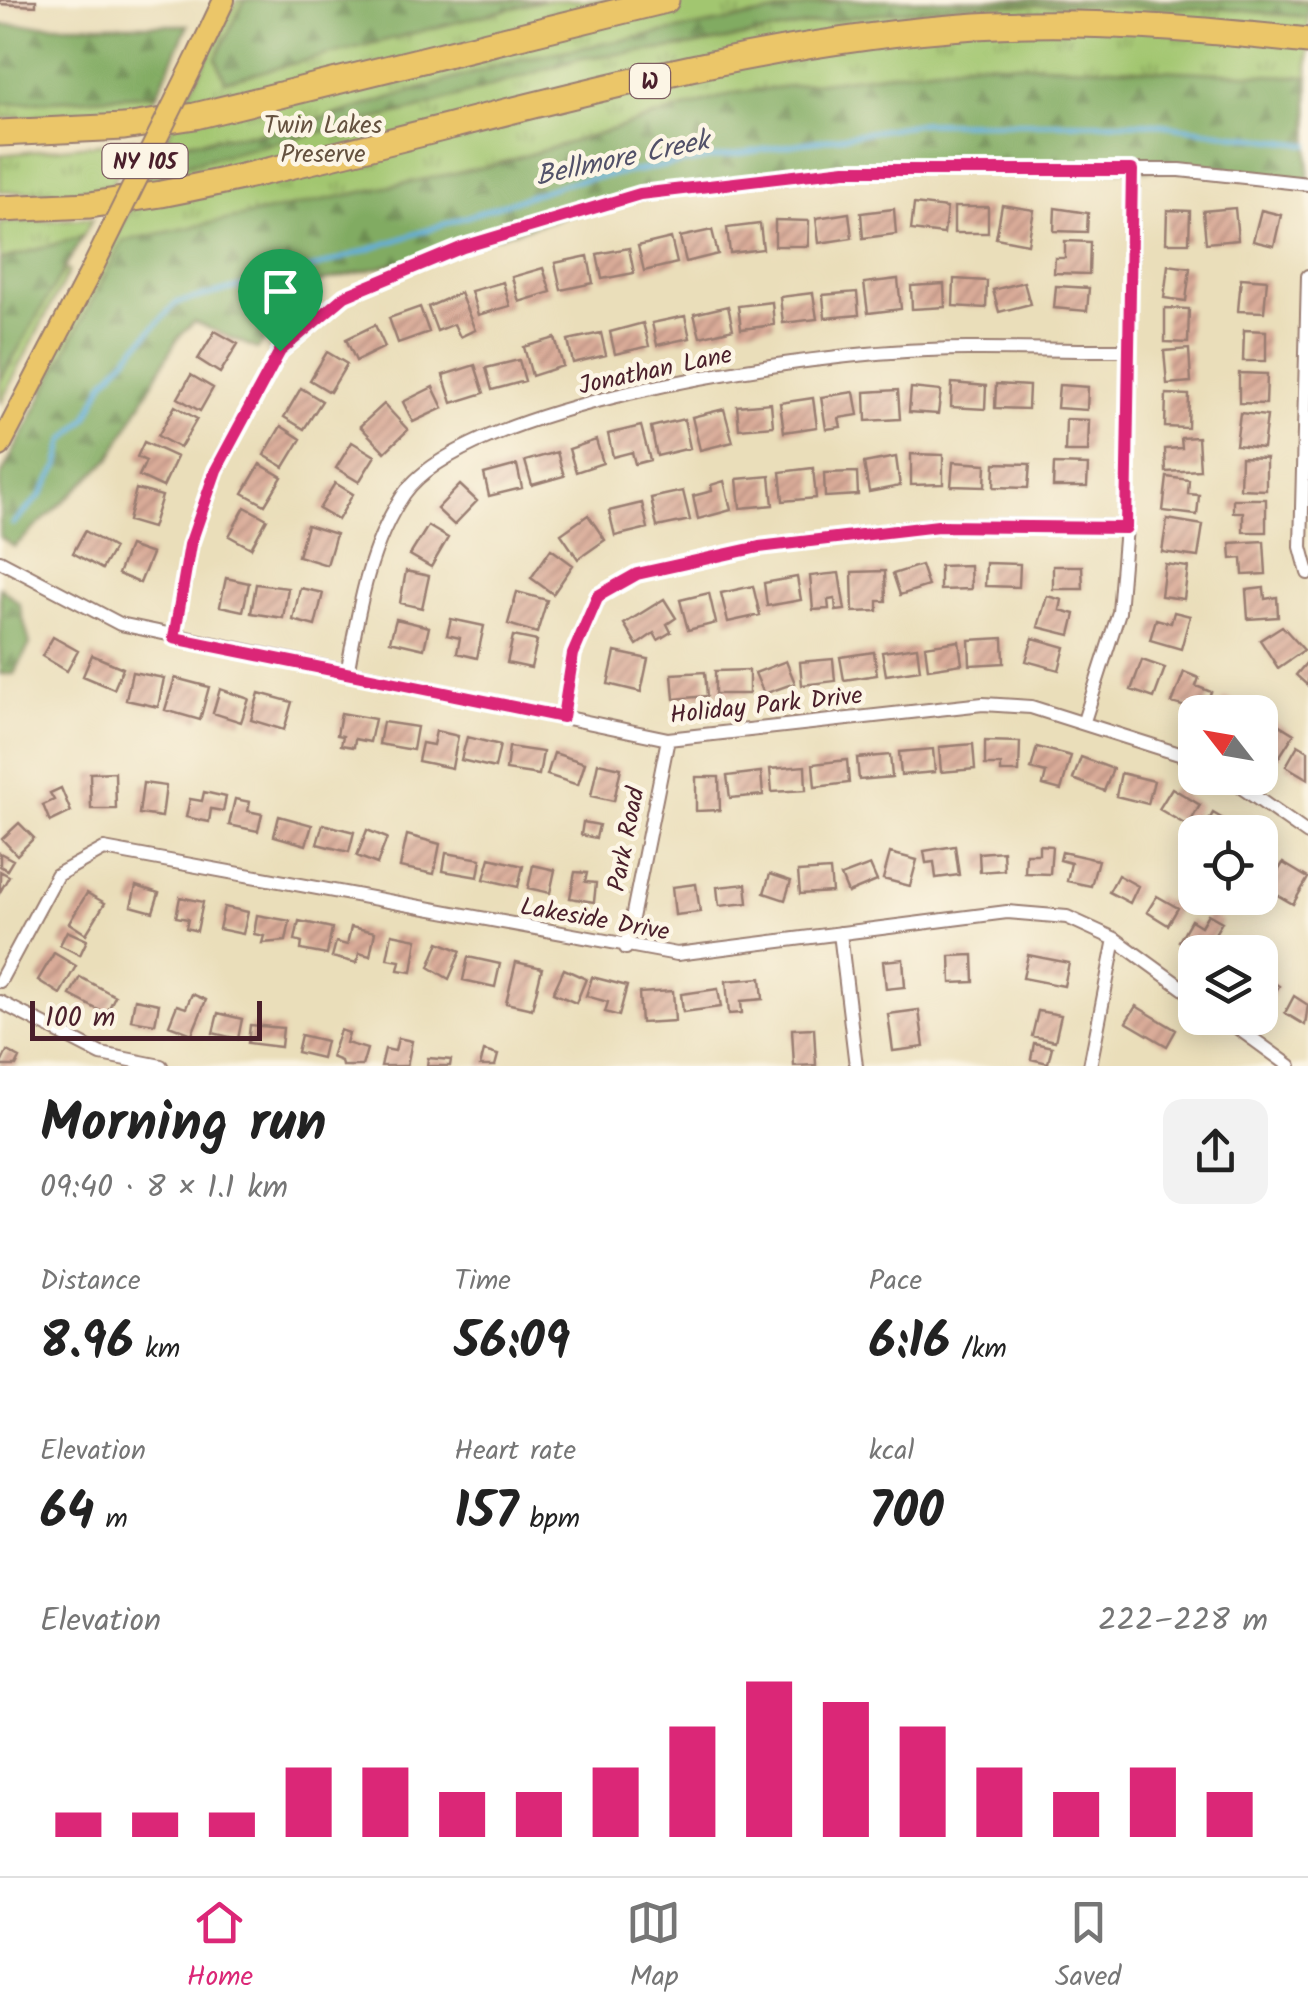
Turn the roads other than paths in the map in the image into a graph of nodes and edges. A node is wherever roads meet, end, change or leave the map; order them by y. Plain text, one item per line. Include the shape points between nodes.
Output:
1 (224, 0) edge
2 (666, 0) edge
3 (1308, 41) edge
4 (0, 133) edge
5 (1132, 170) junction
6 (1308, 184) edge
7 (0, 209) edge
8 (1308, 276) edge
9 (1128, 350) junction
10 (0, 446) edge
11 (1126, 528) junction
12 (0, 561) edge
13 (1308, 573) edge
14 (174, 638) junction
15 (346, 674) junction
16 (563, 717) junction
17 (1084, 722) junction
18 (668, 739) junction
19 (1178, 752) edge
20 (1252, 795) edge
21 (1308, 834) edge
22 (840, 933) junction
23 (1115, 938) junction
24 (626, 948) junction
25 (0, 981) edge
26 (1178, 984) edge
27 (0, 1002) edge
28 (1247, 1035) edge
29 (161, 1066) edge
30 (856, 1066) edge
31 (1090, 1066) edge
32 (1290, 1066) edge

1 - 10 main road, NY 105, bridge
2 - 4 highway via 196,116 124,128
3 - 7 highway, W via 1059,23 893,35 765,54 161,194
5 - 6 street
5 - 9 street
5 - 14 street via 845,170 640,194 463,247 345,296 280,351 216,470 190,545
8 - 13 street via 1301,547
9 - 11 street
9 - 15 street, Jonathan Lane via 893,352 784,366 619,396 478,439 432,465 404,493 364,582
11 - 16 street via 938,526 759,547 637,574 598,596 573,654
11 - 17 street via 1120,612
12 - 14 street, Holiday Park Drive via 120,624
14 - 15 street, Holiday Park Drive
15 - 16 street, Holiday Park Drive
16 - 18 street, Holiday Park Drive
17 - 18 street, Holiday Park Drive via 1031,707 983,704
17 - 19 street, Holiday Park Drive
18 - 24 street, Park Road
20 - 21 street
22 - 23 street, Lakeside Drive via 1007,912 1068,916
22 - 24 street, Lakeside Drive via 677,954
22 - 30 street
23 - 26 street, Lakeside Drive
23 - 31 street
24 - 25 street, Lakeside Drive via 104,849 56,874
27 - 29 street via 101,1054
28 - 32 street

